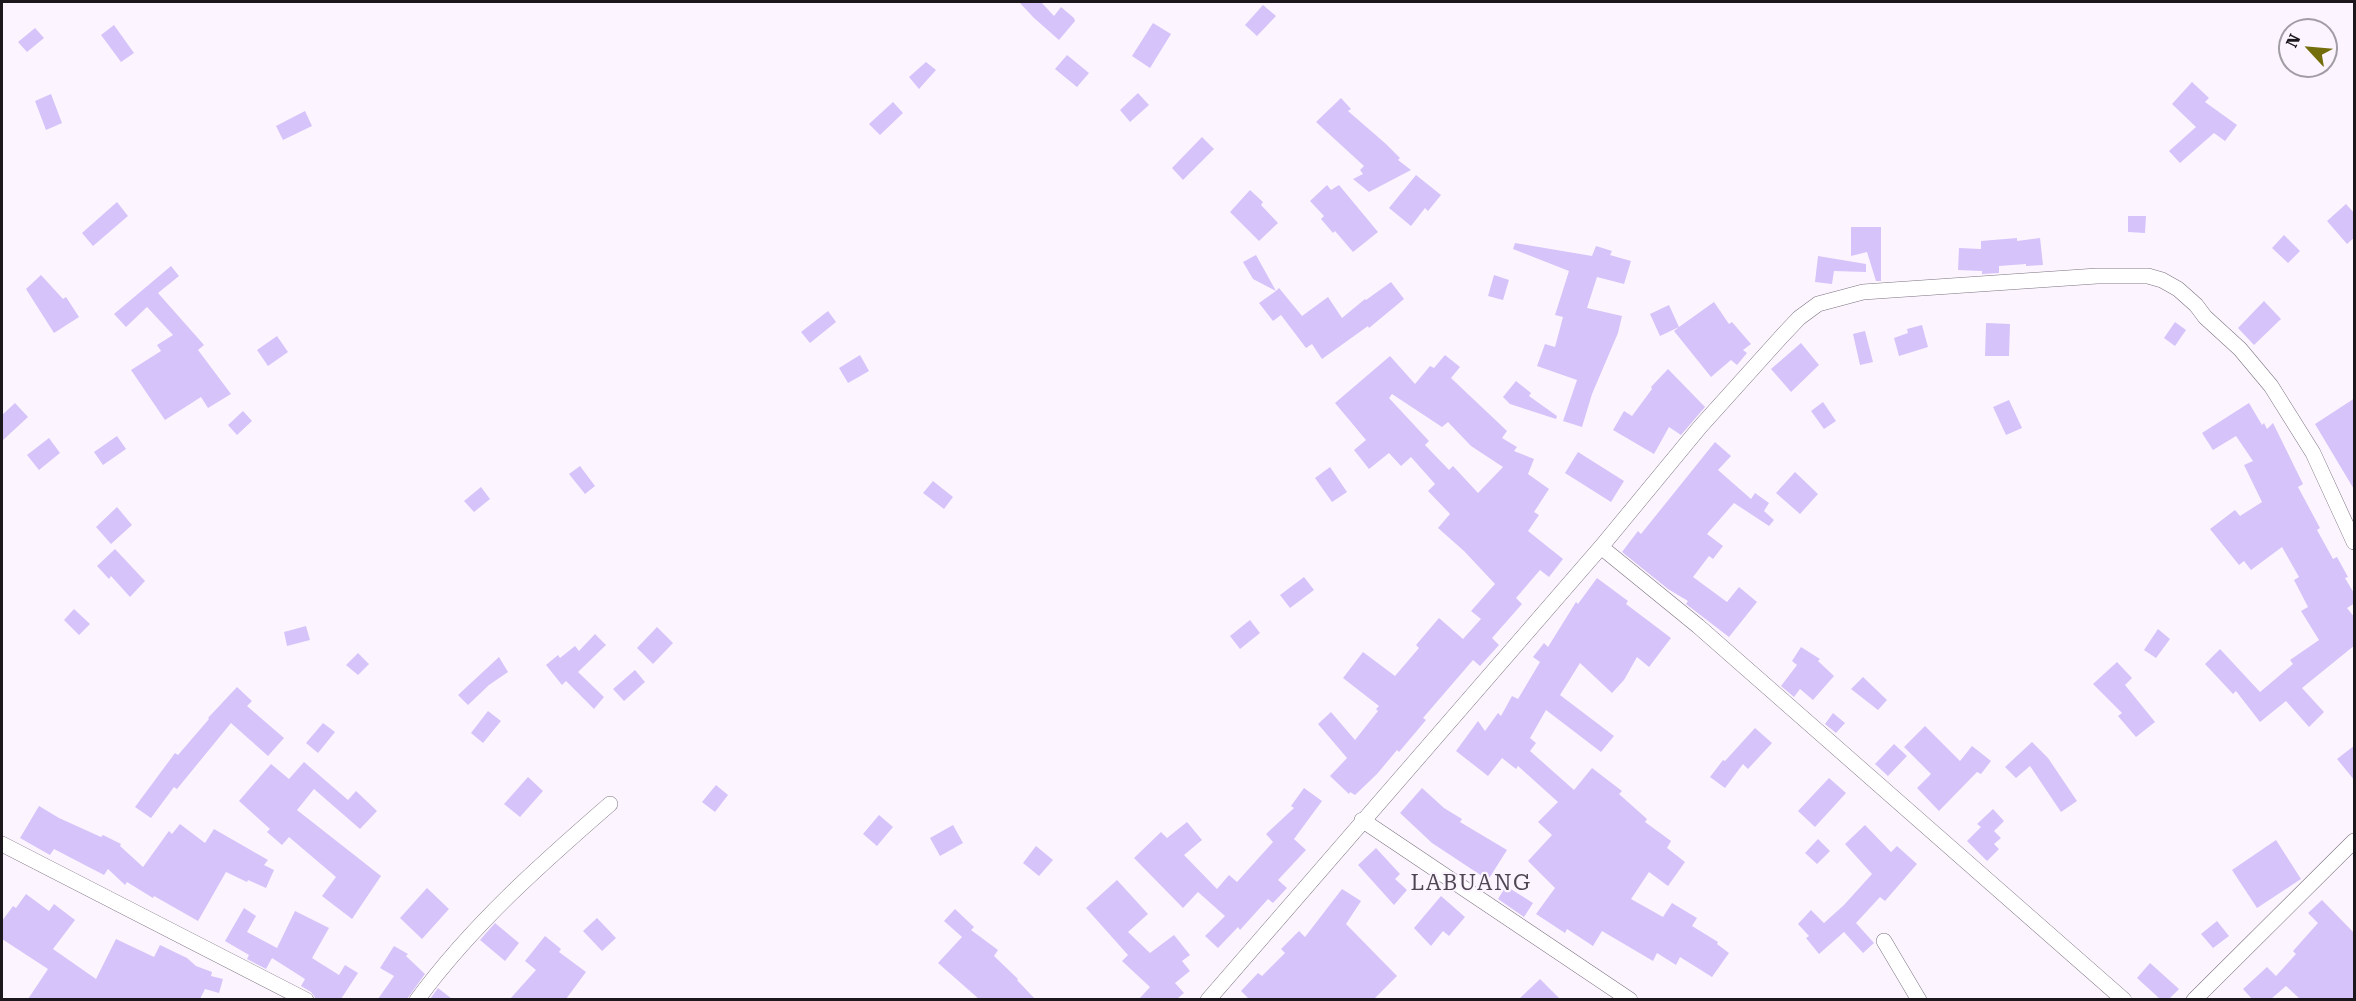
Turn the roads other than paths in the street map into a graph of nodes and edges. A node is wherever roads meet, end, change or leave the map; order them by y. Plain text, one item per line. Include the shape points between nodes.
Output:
1 (2355, 542) edge
2 (1601, 547) junction
3 (610, 804) dead end
4 (1362, 820) junction
5 (2355, 841) edge
6 (2, 844) edge
7 (1884, 941) dead end
8 (306, 999) edge
9 (417, 999) edge
10 (1208, 999) edge
11 (1630, 999) edge
12 (1919, 999) edge
13 (2124, 999) edge
14 (2193, 999) edge

1 - 2 street via 2293,417 2240,349 2196,304 2162,280 2148,276 2097,276 1863,292 1818,304 1799,318 1722,402
2 - 4 street
2 - 13 street via 1698,626
3 - 9 street via 497,908
4 - 10 street
4 - 11 street
5 - 14 street
6 - 8 street
7 - 12 street

